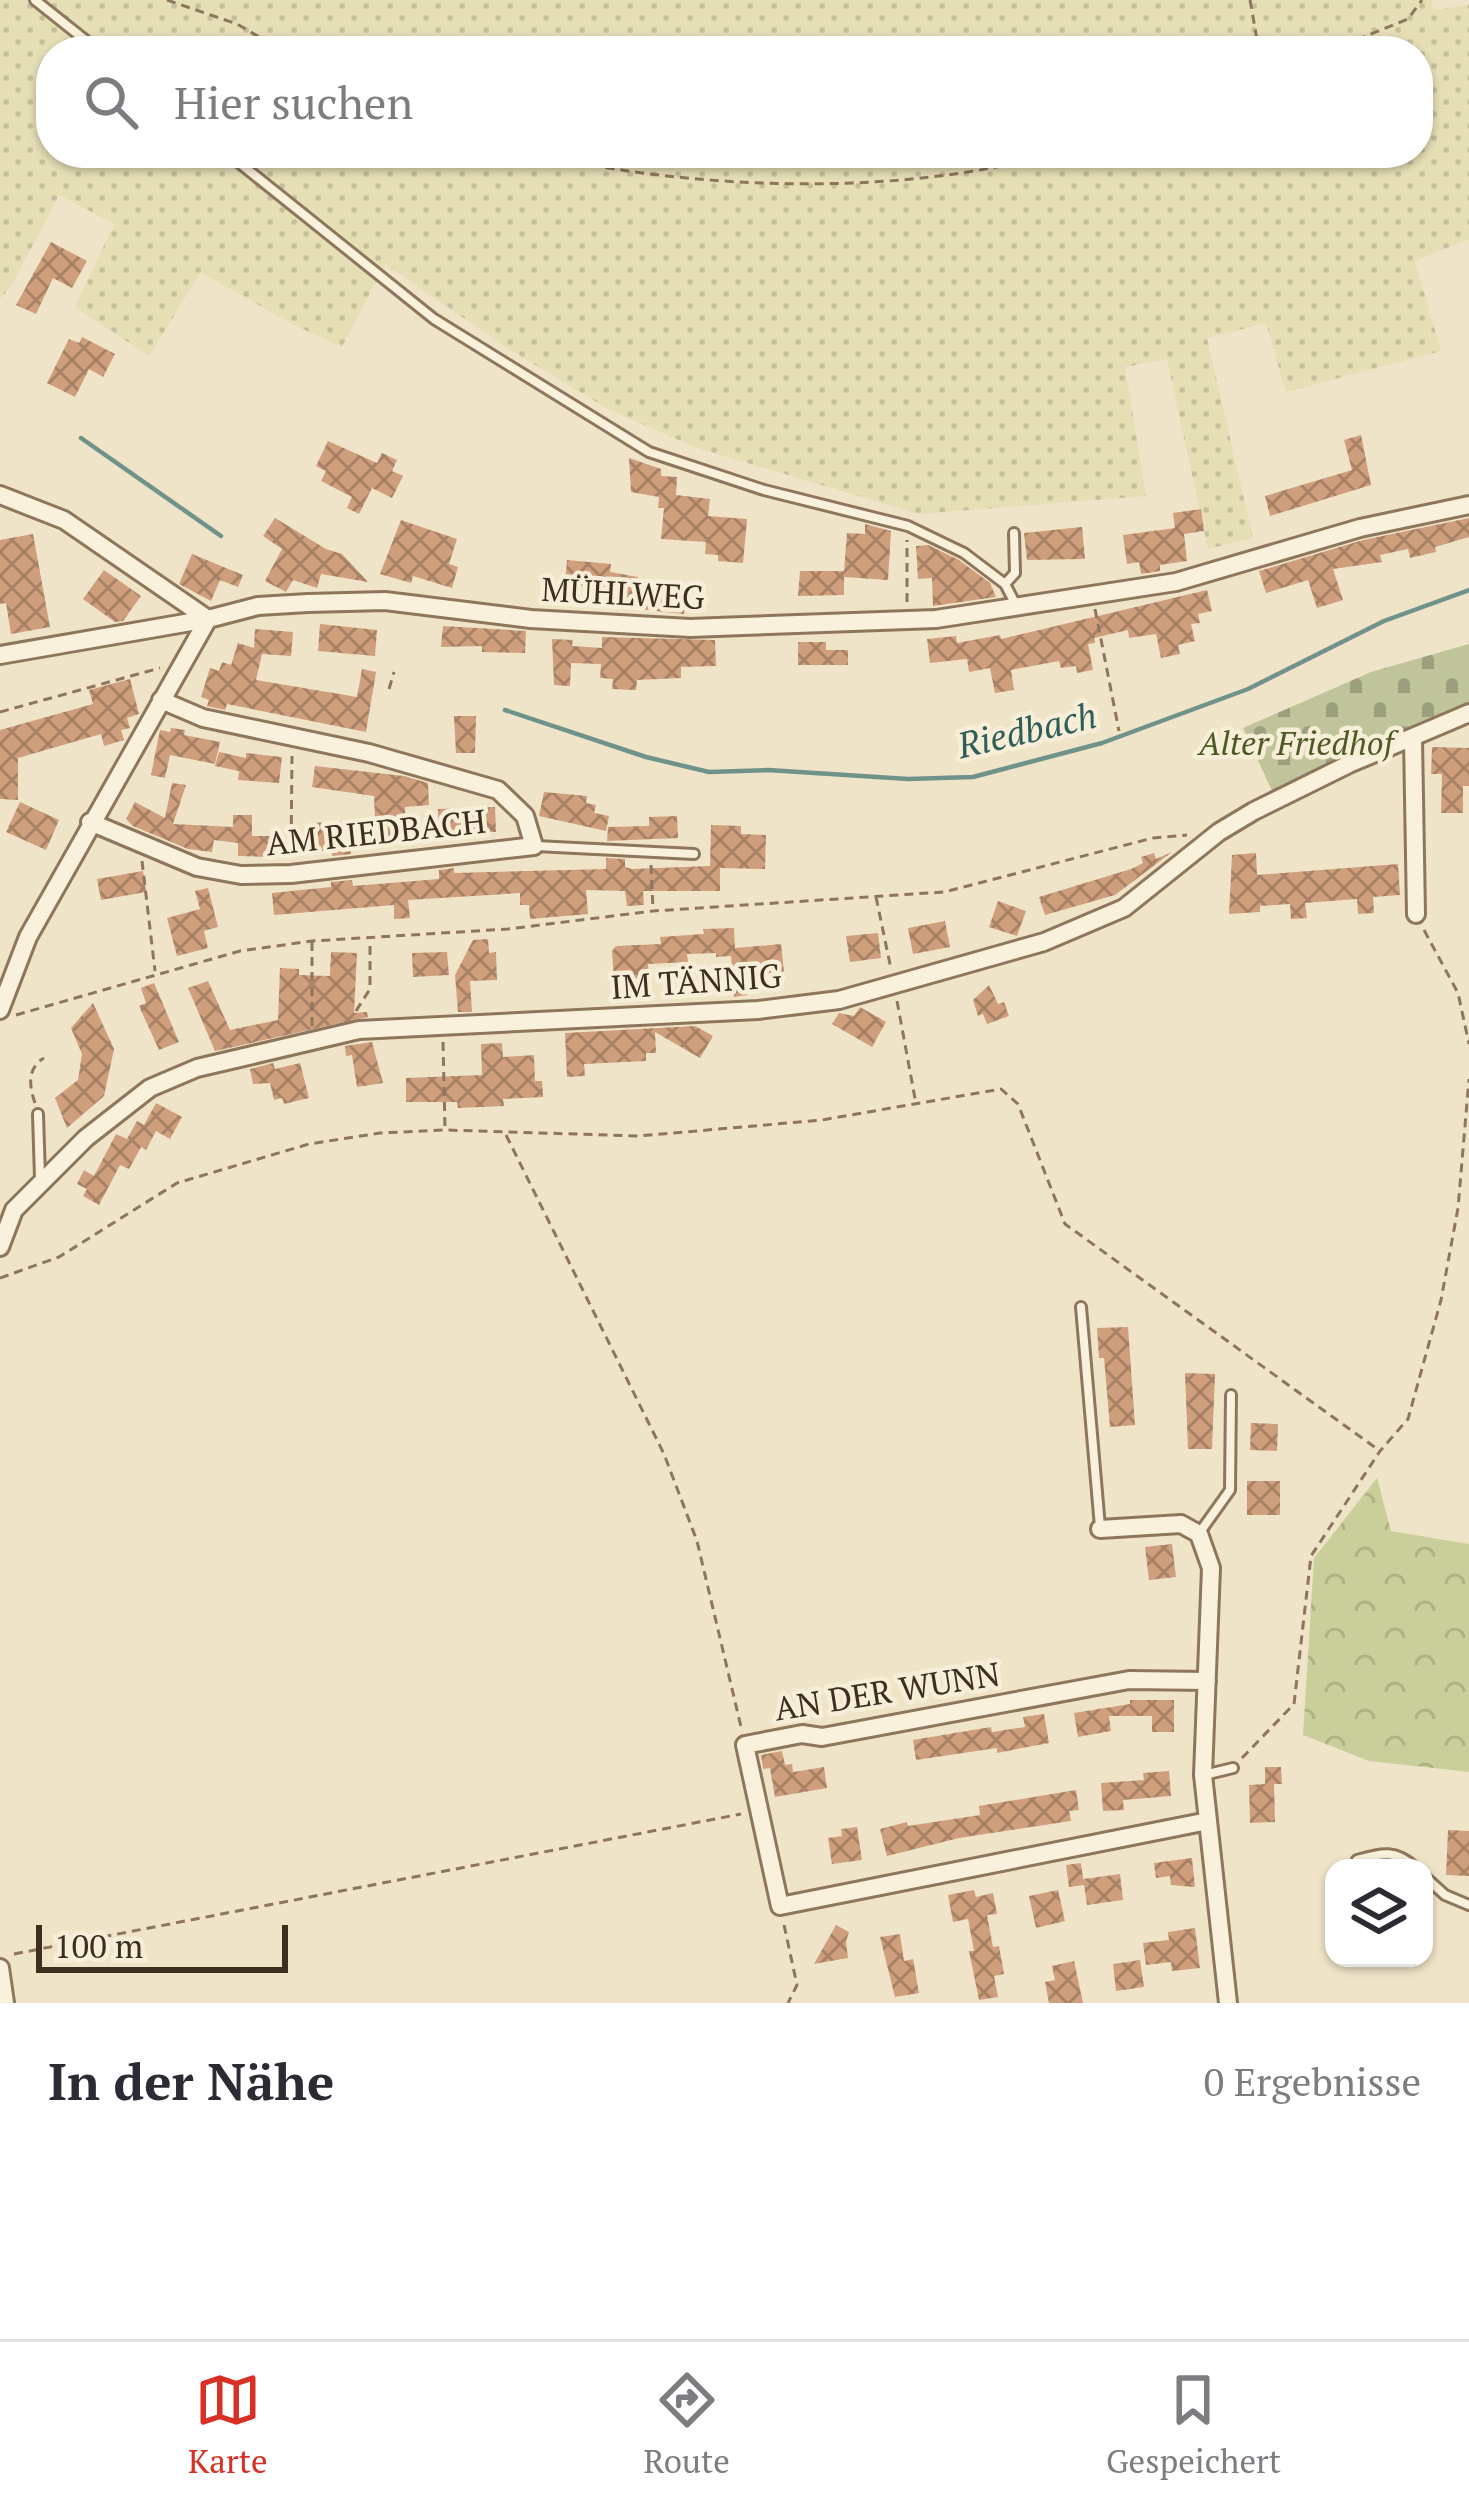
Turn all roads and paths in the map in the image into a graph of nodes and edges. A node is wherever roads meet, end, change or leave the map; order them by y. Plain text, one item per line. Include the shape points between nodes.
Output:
1 (35, 0) edge
2 (166, 0) edge
3 (1250, 0) edge
4 (1422, 0) edge
5 (80, 36) edge
6 (257, 36) edge
7 (1256, 36) edge
8 (1366, 36) edge
9 (246, 168) edge
10 (608, 168) edge
11 (979, 168) edge
12 (0, 495) edge
13 (1469, 505) edge
14 (908, 526) junction
15 (1014, 533) dead end
16 (1005, 584) junction
17 (1092, 596) junction
18 (1018, 608) junction
19 (208, 619) junction
20 (907, 619) junction
21 (0, 655) edge
22 (182, 662) junction
23 (394, 672) dead end
24 (389, 689) dead end
25 (161, 700) junction
26 (0, 712) edge
27 (1469, 713) edge
28 (1119, 731) dead end
29 (292, 736) junction
30 (1413, 739) junction
31 (90, 822) junction
32 (1219, 832) junction
33 (139, 843) junction
34 (534, 846) junction
35 (650, 852) junction
36 (694, 854) dead end
37 (291, 874) junction
38 (653, 911) junction
39 (1416, 914) joint
40 (370, 938) junction
41 (312, 941) junction
42 (155, 972) junction
43 (0, 1010) edge
44 (0, 1020) edge
45 (443, 1026) junction
46 (359, 1030) junction
47 (311, 1040) junction
48 (1469, 1044) edge
49 (44, 1058) dead end
50 (1469, 1079) edge
51 (38, 1114) joint
52 (445, 1130) junction
53 (505, 1132) junction
54 (40, 1184) junction
55 (0, 1247) edge
56 (0, 1278) edge
57 (1081, 1307) dead end
58 (1232, 1395) dead end
59 (1380, 1451) junction
60 (1100, 1529) joint
61 (1199, 1534) junction
62 (1207, 1682) junction
63 (745, 1744) junction
64 (1233, 1768) joint
65 (1203, 1775) junction
66 (759, 1810) junction
67 (1208, 1821) junction
68 (1361, 1859) edge
69 (1406, 1859) edge
70 (1433, 1884) edge
71 (1469, 1905) edge
72 (780, 1906) junction
73 (0, 1957) edge
74 (0, 1968) edge
75 (5, 2003) edge
76 (788, 2003) edge
77 (1228, 2003) edge

1 - 5 lane
2 - 6 path
3 - 7 path
4 - 8 path via 1408,19
9 - 14 lane via 434,319 649,452
10 - 11 path via 759,182 886,181
12 - 19 street via 64,520
13 - 17 street, MÜHLWEG via 1176,583
14 - 16 lane
14 - 20 path
15 - 16 lane via 1015,573
16 - 18 lane
17 - 18 street, MÜHLWEG
17 - 28 path
18 - 20 street, MÜHLWEG
19 - 20 street, MÜHLWEG via 258,606 386,601 690,628
19 - 21 street, MÜHLWEG
19 - 22 street
22 - 25 street
22 - 26 path
23 - 24 path
25 - 29 street, AM RIEDBACH via 203,718
25 - 31 street
27 - 30 street, IM TÄNNIG
29 - 34 street, AM RIEDBACH via 498,790 525,816
29 - 37 path
30 - 32 street, IM TÄNNIG
30 - 39 street
31 - 33 street, AM RIEDBACH
31 - 43 street
32 - 38 path via 1153,838 944,892
32 - 45 street, IM TÄNNIG via 1124,908 1044,943 838,1000
33 - 37 street, AM RIEDBACH via 197,867
33 - 42 path
34 - 35 lane, AM RIEDBACH
34 - 37 street, AM RIEDBACH
35 - 36 lane, AM RIEDBACH
35 - 38 path
38 - 40 path
39 - 48 path via 1458,993
40 - 41 path
40 - 46 path via 370,989 356,1011
41 - 42 path
41 - 47 path
42 - 44 path
45 - 46 street, IM TÄNNIG
45 - 52 path
46 - 47 street, IM TÄNNIG
47 - 54 street, IM TÄNNIG via 150,1088
49 - 51 path via 30,1090
50 - 59 path via 1441,1300 1408,1419
51 - 54 lane
52 - 53 path
52 - 56 path via 309,1144 223,1167 177,1183 59,1257
53 - 59 path via 639,1136 822,1120 1000,1089 1018,1104 1065,1224
53 - 63 path via 664,1454 698,1541
54 - 55 street, IM TÄNNIG via 14,1210
57 - 60 lane
58 - 61 lane via 1230,1490
59 - 64 path via 1311,1556 1294,1704
60 - 61 street via 1164,1522
61 - 62 street via 1211,1568
62 - 63 street, AN DER WUNN via 1129,1680
62 - 65 street
63 - 66 street, AN DER WUNN
64 - 65 lane
65 - 67 street
66 - 72 street, AN DER WUNN
66 - 73 path
67 - 72 street
67 - 77 street
68 - 69 lane via 1388,1852
70 - 71 lane
72 - 76 path via 797,1985
74 - 75 street

